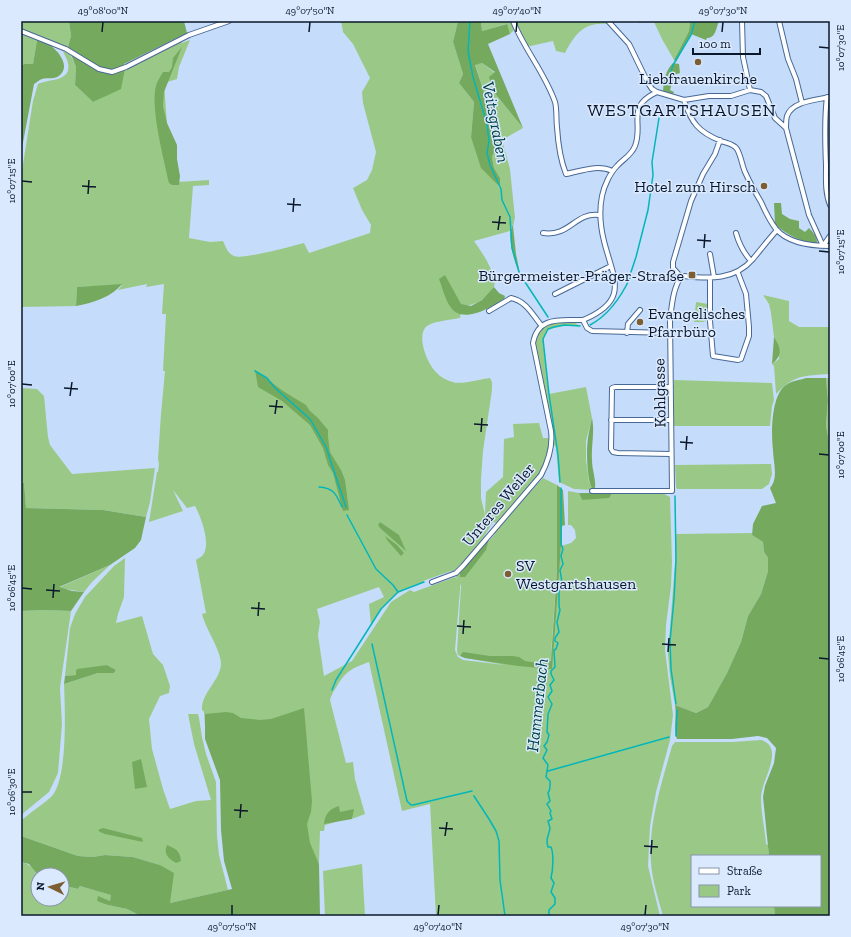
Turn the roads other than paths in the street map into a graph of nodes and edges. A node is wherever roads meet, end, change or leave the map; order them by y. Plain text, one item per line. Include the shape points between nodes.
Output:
1 (228, 21) edge
2 (513, 21) edge
3 (742, 21) edge
4 (779, 21) edge
5 (609, 22) edge
6 (21, 31) edge
7 (750, 90) junction
8 (657, 92) junction
9 (829, 97) edge
10 (684, 100) junction
11 (802, 103) junction
12 (786, 128) junction
13 (720, 140) junction
14 (612, 171) junction
15 (830, 205) edge
16 (599, 215) junction
17 (777, 230) junction
18 (736, 233) dead end
19 (543, 234) dead end
20 (830, 236) edge
21 (824, 246) junction
22 (830, 246) edge
23 (710, 254) dead end
24 (751, 261) junction
25 (611, 266) junction
26 (738, 273) junction
27 (681, 277) junction
28 (712, 278) junction
29 (555, 294) dead end
30 (640, 310) dead end
31 (489, 311) dead end
32 (583, 320) junction
33 (541, 325) junction
34 (627, 333) junction
35 (670, 333) junction
36 (671, 387) junction
37 (611, 420) junction
38 (671, 420) junction
39 (671, 454) junction
40 (592, 491) dead end
41 (432, 582) dead end

1 - 6 street via 189,35 112,72 99,69 66,49
2 - 14 street via 555,103 561,163 566,174 594,168
3 - 7 street via 743,57
4 - 11 street
5 - 8 street via 629,44 648,83
7 - 10 street via 731,96
7 - 12 street via 766,96 775,118
8 - 10 street
8 - 14 street via 643,101 638,112 637,134 632,153
9 - 11 street
9 - 15 street via 825,138 827,198
10 - 13 street via 694,124 703,132
11 - 12 street via 789,111
12 - 21 street via 809,215
13 - 17 street via 736,148 751,185
13 - 27 street via 691,201 672,262 673,268
14 - 16 street via 603,194
16 - 19 street via 591,214 558,233
16 - 25 street
17 - 21 street via 802,244
17 - 24 street
18 - 24 street
20 - 21 street
21 - 22 street
23 - 28 street
24 - 26 street
25 - 29 street
25 - 32 street via 616,286 614,295 602,311
26 - 28 street
26 - 28 street via 746,294 749,327 744,353 738,360 713,356 710,321
27 - 28 street
27 - 35 street, Kohlgasse via 674,295
30 - 34 street via 628,324
31 - 33 street via 511,298 519,300
32 - 33 street via 557,321
32 - 34 street via 592,331
33 - 41 street, Unteres Weiler via 534,343 551,431 552,442 547,464 541,475 463,566 456,573
34 - 35 street
35 - 36 street, Kohlgasse
36 - 37 street via 612,388
36 - 38 street, Kohlgasse
37 - 38 street
37 - 39 street via 613,452
38 - 39 street, Kohlgasse
39 - 40 street, Kohlgasse via 672,492

